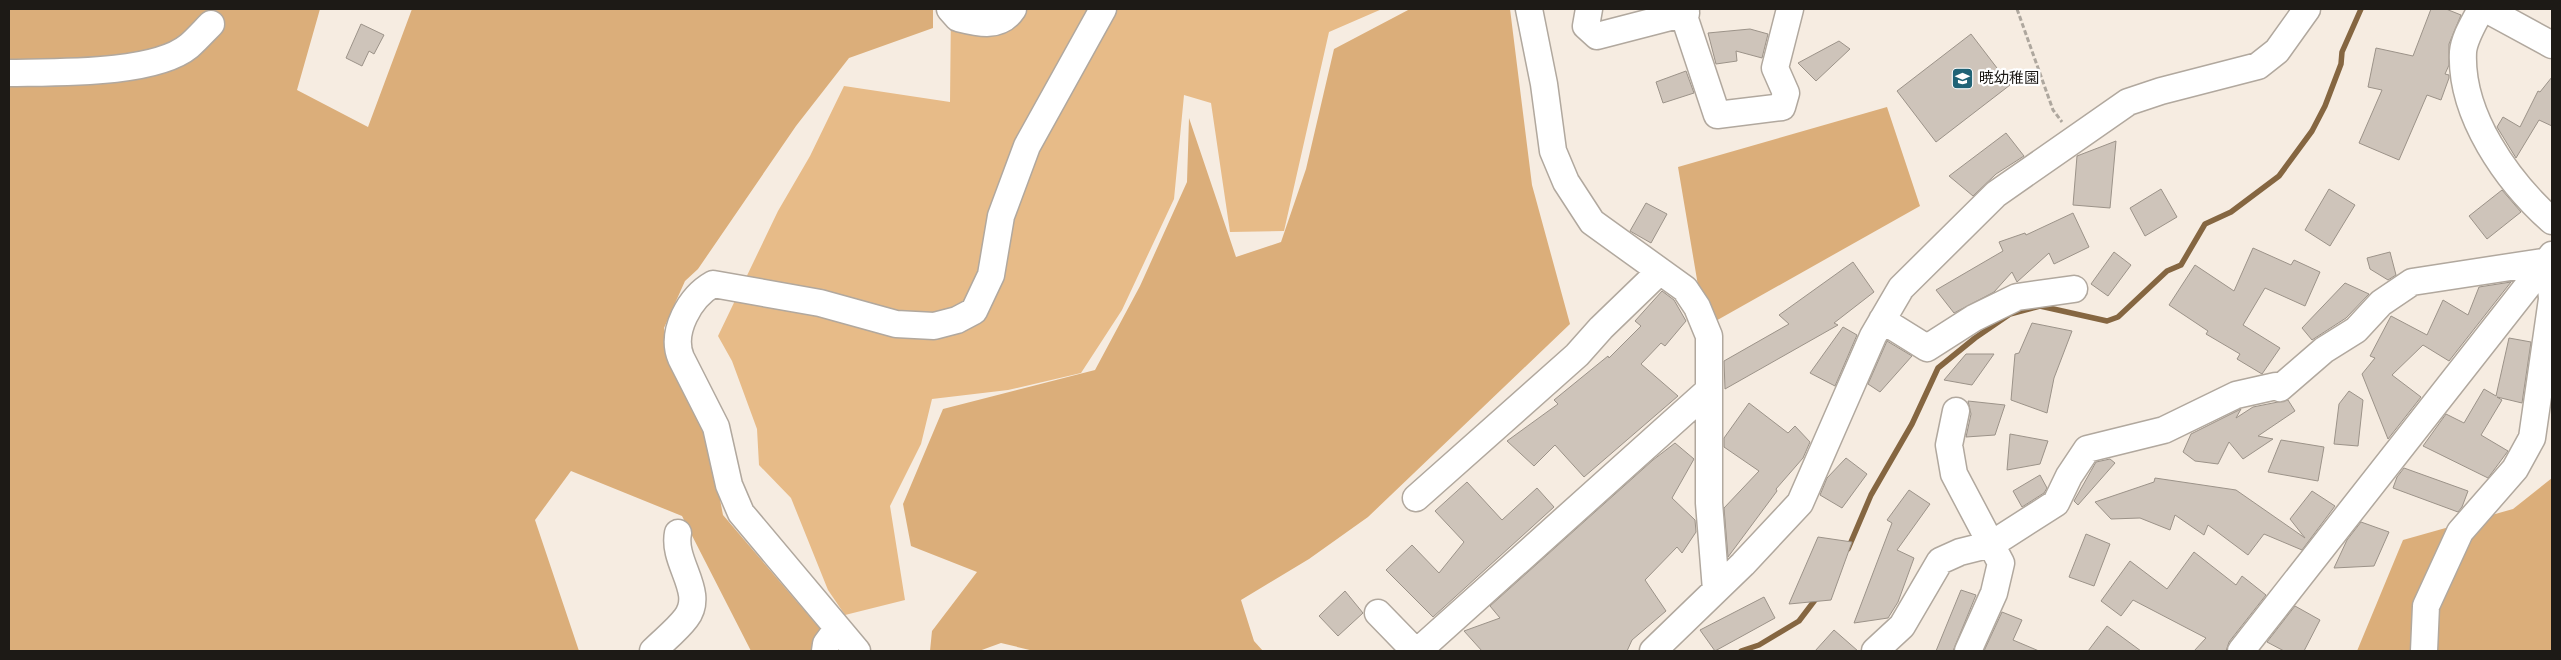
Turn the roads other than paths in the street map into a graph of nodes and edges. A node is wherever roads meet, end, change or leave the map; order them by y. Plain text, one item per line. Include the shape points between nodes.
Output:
1 (950, 9) edge
2 (1013, 9) edge
3 (1103, 9) edge
4 (1529, 9) edge
5 (1589, 9) edge
6 (1790, 9) edge
7 (2307, 9) edge
8 (2480, 9) edge
9 (2486, 9) edge
10 (1686, 11) edge
11 (210, 24) dead end
12 (2552, 44) edge
13 (9, 73) edge
14 (2552, 221) edge
15 (2550, 258) edge
16 (1660, 271) junction
17 (2074, 289) dead end
18 (1882, 320) junction
19 (1709, 390) junction
20 (1956, 411) dead end
21 (1416, 498) dead end
22 (678, 533) dead end
23 (1992, 544) junction
24 (1716, 590) junction
25 (1378, 613) dead end
26 (831, 640) edge
27 (653, 651) edge
28 (857, 651) edge
29 (1417, 651) edge
30 (1653, 651) edge
31 (1875, 651) edge
32 (1968, 651) edge
33 (2241, 651) edge
34 (2424, 651) edge

1 - 2 street via 958,18 994,23 1007,18
3 - 26 street via 1027,146 1001,216 991,275 974,311 934,326 896,324 820,303 713,284 703,289 676,336 676,347 716,428 741,514
4 - 16 street via 1553,151 1566,182 1592,222
5 - 10 street via 1586,26 1597,36
6 - 10 street via 1775,68 1786,93 1782,107 1717,115 1685,19
7 - 18 street via 2277,51 2258,66 2161,90 2128,102 1996,194 1901,288
8 - 14 street via 2463,50 2469,99 2483,135 2531,202
9 - 12 street
11 - 13 street via 188,47 158,61 92,70
15 - 23 street via 2412,282 2381,303 2356,330 2324,350 2280,388 2276,386 2236,395 2164,430 2087,449 2056,503
15 - 33 street
15 - 34 street via 2552,299 2532,438 2515,469 2460,532 2426,606
16 - 19 street via 1685,289 1697,307 1709,336
16 - 21 street via 1600,328 1577,355
17 - 18 street via 2017,297 1974,318 1927,348
18 - 24 street via 1800,503
19 - 24 street via 1709,503
19 - 29 street
20 - 23 street via 1949,445 1954,474
22 - 27 street via 676,545 693,592 692,604 687,617
23 - 31 street via 1940,561 1902,626
23 - 32 street via 2001,563 1994,593
24 - 30 street
25 - 29 street
26 - 28 street

